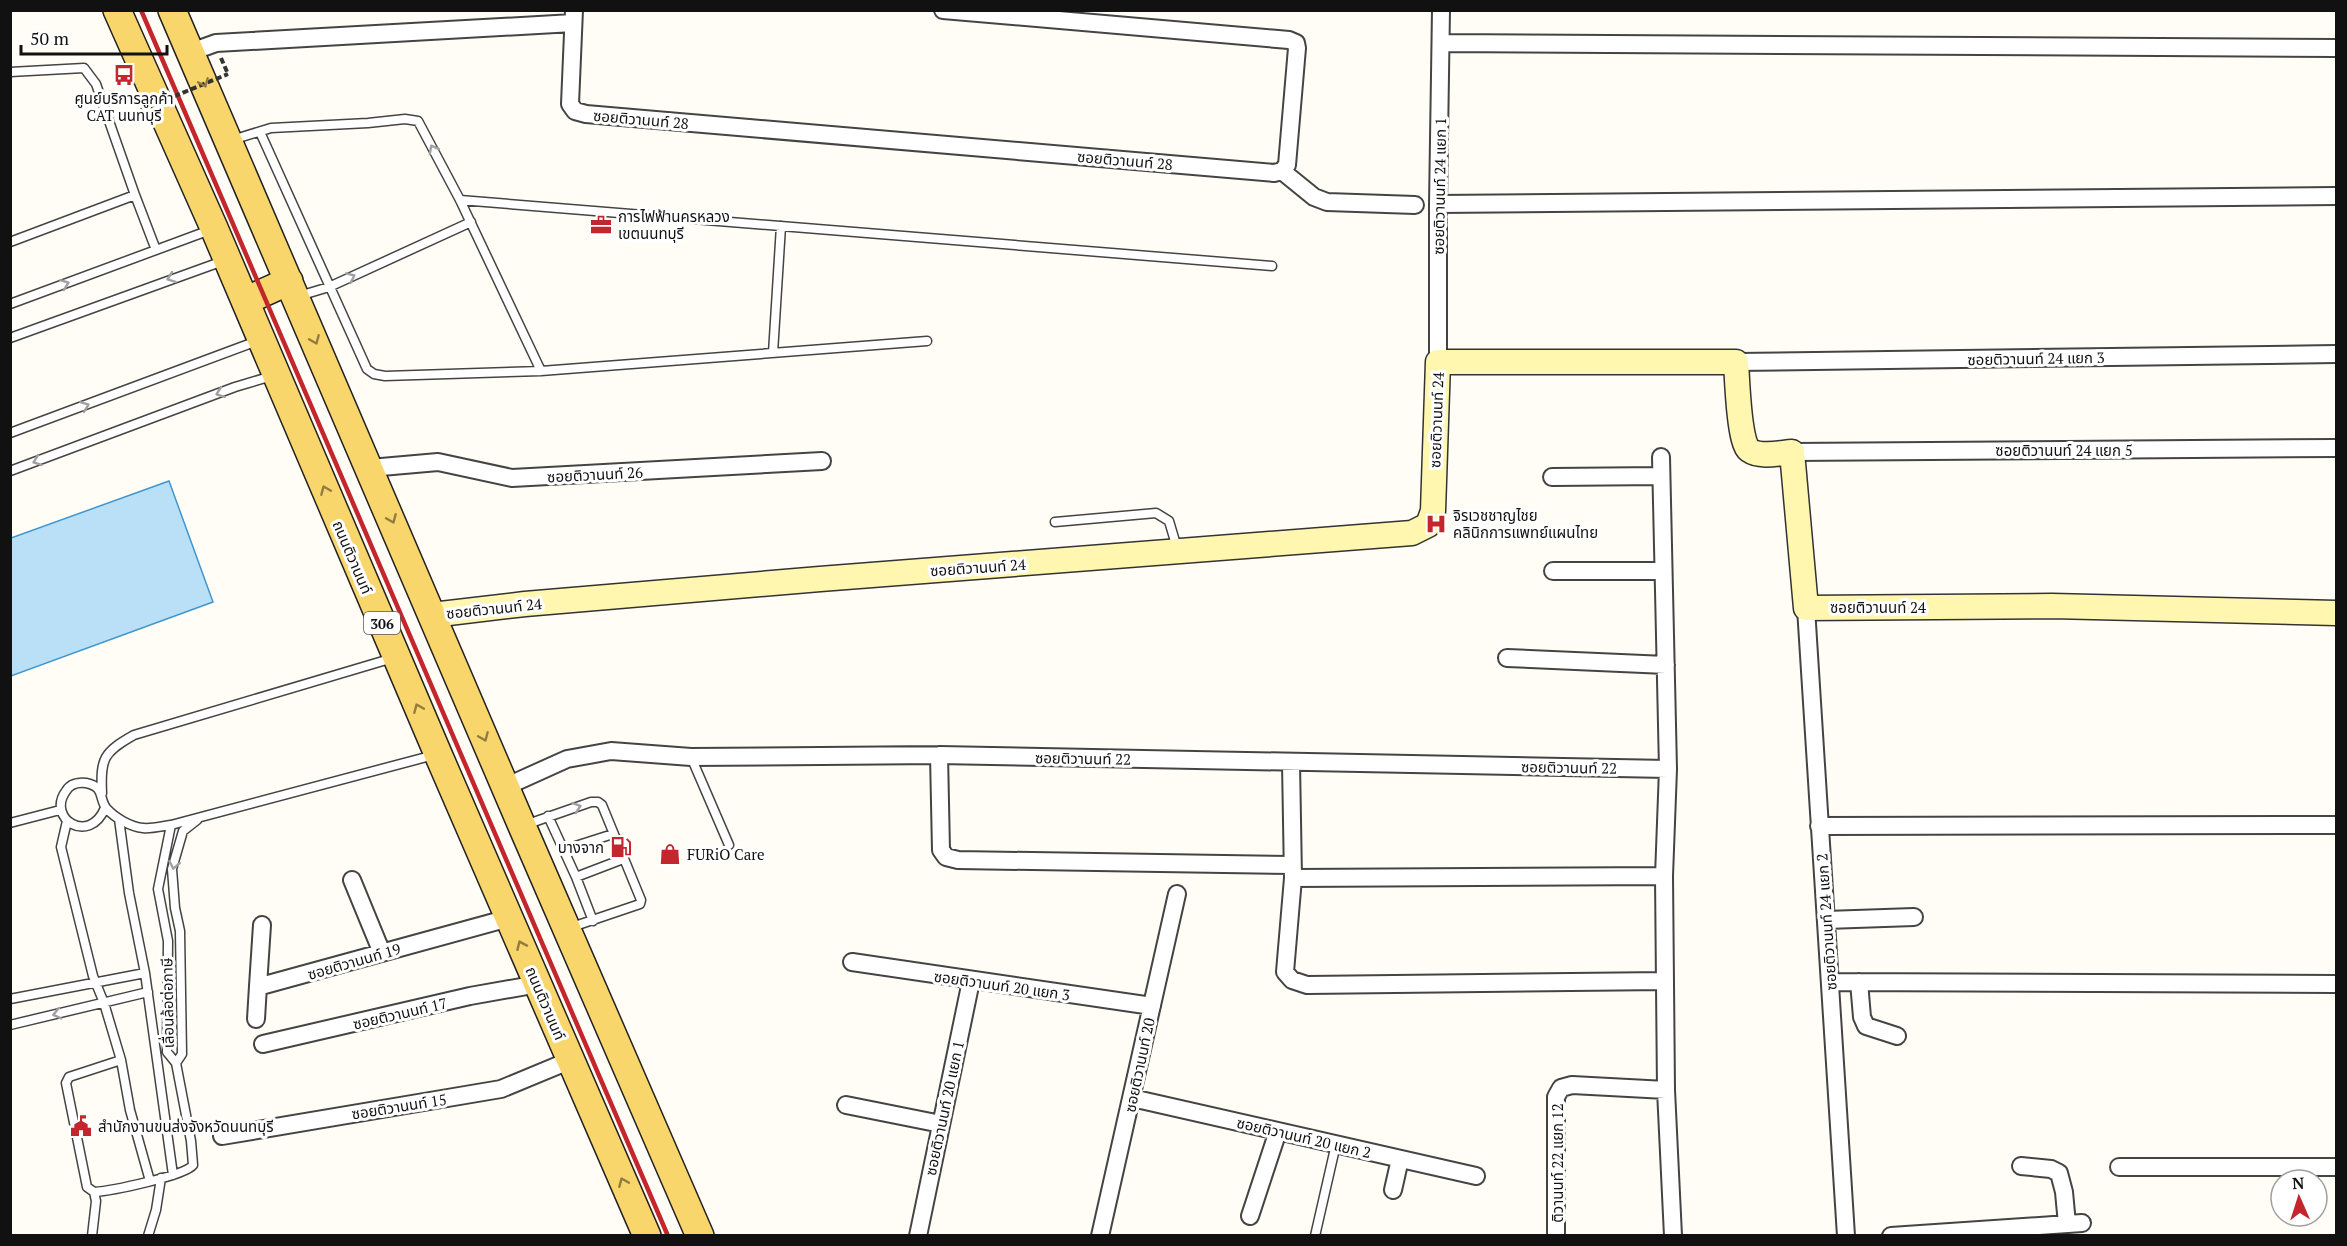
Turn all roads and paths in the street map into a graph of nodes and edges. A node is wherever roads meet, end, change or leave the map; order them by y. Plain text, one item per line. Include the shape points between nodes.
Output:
1 (117, 10) edge
2 (172, 10) edge
3 (943, 10) edge
4 (1441, 10) edge
5 (574, 17) edge
6 (1441, 43) junction
7 (2337, 48) edge
8 (190, 52) junction
9 (10, 72) edge
10 (228, 74) dead end
11 (141, 110) dead end
12 (260, 132) junction
13 (229, 141) junction
14 (1282, 171) junction
15 (135, 195) junction
16 (2337, 196) edge
17 (460, 200) junction
18 (1438, 204) junction
19 (1415, 205) dead end
20 (471, 222) junction
21 (781, 226) junction
22 (214, 228) junction
23 (10, 242) edge
24 (156, 250) junction
25 (226, 260) junction
26 (1272, 266) dead end
27 (329, 286) junction
28 (293, 289) junction
29 (245, 301) junction
30 (10, 304) edge
31 (10, 338) edge
32 (261, 339) junction
33 (927, 341) dead end
34 (773, 353) junction
35 (2337, 354) edge
36 (1438, 362) junction
37 (1737, 362) junction
38 (541, 371) junction
39 (275, 375) junction
40 (10, 434) edge
41 (2337, 448) edge
42 (1792, 452) junction
43 (1661, 457) dead end
44 (822, 461) dead end
45 (370, 468) junction
46 (10, 471) edge
47 (1661, 476) junction
48 (1552, 477) dead end
49 (1055, 522) dead end
50 (1178, 551) junction
51 (1553, 571) dead end
52 (1663, 571) junction
53 (1806, 608) junction
54 (2337, 613) edge
55 (432, 615) junction
56 (396, 657) junction
57 (1507, 658) dead end
58 (1666, 666) junction
59 (438, 754) junction
60 (939, 754) junction
61 (691, 757) junction
62 (1290, 763) junction
63 (1668, 769) junction
64 (505, 787) junction
65 (102, 793) junction
66 (105, 808) junction
67 (60, 810) junction
68 (548, 816) junction
69 (201, 817) junction
70 (119, 819) junction
71 (67, 821) junction
72 (10, 823) edge
73 (171, 825) junction
74 (2337, 825) edge
75 (522, 826) junction
76 (1819, 826) junction
77 (613, 834) junction
78 (729, 845) dead end
79 (563, 850) junction
80 (623, 859) junction
81 (1293, 872) junction
82 (1664, 876) junction
83 (576, 877) junction
84 (352, 880) dead end
85 (1178, 894) dead end
86 (1914, 917) dead end
87 (509, 918) junction
88 (1826, 920) junction
89 (262, 925) dead end
90 (580, 925) junction
91 (382, 953) junction
92 (852, 962) dead end
93 (145, 973) junction
94 (971, 981) junction
95 (1665, 981) junction
96 (1830, 982) junction
97 (1859, 982) junction
98 (96, 984) junction
99 (538, 984) junction
100 (2337, 984) edge
101 (258, 986) junction
102 (148, 992) junction
103 (10, 999) edge
104 (104, 1004) junction
105 (1152, 1006) junction
106 (256, 1019) dead end
107 (10, 1025) edge
108 (1897, 1036) dead end
109 (263, 1044) dead end
110 (121, 1060) junction
111 (571, 1060) junction
112 (176, 1063) junction
113 (1666, 1090) junction
114 (1132, 1098) junction
115 (846, 1105) dead end
116 (941, 1124) junction
117 (1278, 1131) junction
118 (222, 1136) dead end
119 (1336, 1144) junction
120 (1400, 1159) junction
121 (2021, 1166) dead end
122 (2119, 1167) dead end
123 (2337, 1167) edge
124 (172, 1175) junction
125 (1476, 1176) dead end
126 (161, 1178) junction
127 (150, 1181) junction
128 (1394, 1190) dead end
129 (94, 1192) junction
130 (1250, 1216) dead end
131 (92, 1236) edge
132 (147, 1236) edge
133 (646, 1236) edge
134 (700, 1236) edge
135 (918, 1236) edge
136 (1100, 1236) edge
137 (1315, 1236) edge
138 (1557, 1236) edge
139 (1672, 1236) edge
140 (1846, 1236) edge
141 (1891, 1236) edge

1 - 22 main road, ถนนติวานนท์ / 306
2 - 8 main road
3 - 14 street via 1296,43 1287,165
4 - 6 street, ซอยติวานนท์ 24 แยก 1
5 - 8 street, ซอยติวานนท์ 28 via 216,43
5 - 14 street, ซอยติวานนท์ 28 via 570,105 586,114
6 - 7 street
6 - 18 street, ซอยติวานนท์ 24 แยก 1
8 -> 13 main road
9 - 15 lane via 84,68 96,84
10 - 11 path, bridge
12 - 13 lane
17 -> 12 lane via 418,121 271,128
12 - 27 lane
13 - 28 main road
14 - 19 street via 1314,197 1328,202
15 - 23 lane
15 - 24 lane
16 - 18 street
17 - 20 lane
17 - 21 lane
18 - 36 street, ซอยติวานนท์ 24 แยก 1
27 -> 20 lane
20 - 38 lane
21 - 26 lane
21 - 34 lane
22 - 24 lane
22 - 25 main road, ถนนติวานนท์ / 306
30 -> 24 lane
25 - 29 main road, ถนนติวานนท์ / 306
25 -> 31 lane
27 - 28 lane
27 - 38 lane via 367,369 374,374
28 - 29 main road
28 -> 45 main road
29 - 32 main road, ถนนติวานนท์ / 306
32 - 39 main road, ถนนติวานนท์ / 306
40 -> 32 lane
33 - 34 lane
34 - 38 lane
35 - 37 street, ซอยติวานนท์ 24 แยก 3
36 - 37 street, ซอยติวานนท์ 24
36 - 50 street, ซอยติวานนท์ 24 via 1433,511 1428,525 1412,533
37 - 42 street via 1745,446 1760,454
39 -> 46 lane
56 -> 39 main road, ถนนติวานนท์ / 306
41 - 42 street, ซอยติวานนท์ 24 แยก 5
42 - 53 street
43 - 47 street
44 - 45 street, ซอยติวานนท์ 26 via 512,478 438,462
45 -> 55 main road
47 - 48 street
47 - 52 street
49 - 50 lane via 1156,513 1169,522
50 - 55 street, ซอยติวานนท์ 24 via 525,604
51 - 52 street
52 - 58 street
53 - 54 street, ซอยติวานนท์ 24 via 2052,606
53 - 76 street, ซอยติวานนท์ 24 แยก 2
55 -> 64 main road
59 -> 56 main road, ถนนติวานนท์ / 306
56 - 65 lane via 134,735 111,748 101,770
57 - 58 street
58 - 63 street
59 - 69 lane
59 - 87 main road, ถนนติวานนท์ / 306
60 - 61 street, ซอยติวานนท์ 22
60 - 62 street, ซอยติวานนท์ 22
60 - 81 street via 941,850 946,857
61 - 64 street, ซอยติวานนท์ 22 via 611,751 567,759
61 - 78 lane
62 - 63 street, ซอยติวานนท์ 22
62 - 81 street
63 - 82 street
64 - 75 main road
65 - 66 lane
65 - 67 lane via 93,784 80,782 68,787 61,797
66 - 70 lane
66 - 71 lane via 100,819 90,826 78,827
67 - 71 lane
67 - 72 lane
68 - 75 lane
68 -> 77 lane via 598,802
68 - 79 lane
69 - 73 lane
69 -> 112 lane, เลื่อนล้อต่อภาษี via 183,831 172,869 180,931 182,1054
70 - 73 lane via 143,828
70 - 93 lane
71 - 98 lane via 61,847
73 - 112 lane, เลื่อนล้อต่อภาษี via 158,889 168,941 167,1052
74 - 76 street
75 - 90 main road
76 - 88 street, ซอยติวานนท์ 24 แยก 2
77 - 79 lane
77 - 80 lane
79 - 83 lane
80 - 83 lane
80 - 90 lane via 641,902
81 - 82 street
81 - 95 street via 1285,972 1292,980 1306,985
82 - 95 street
83 - 90 lane
84 - 91 street
85 - 105 street, ซอยติวานนท์ 20
86 - 88 street
87 - 91 street, ซอยติวานนท์ 19
99 -> 87 main road, ถนนติวานนท์ / 306
88 - 96 street, ซอยติวานนท์ 24 แยก 2
89 - 101 street
90 - 134 main road
91 - 101 street, ซอยติวานนท์ 19
92 - 94 street, ซอยติวานนท์ 20 แยก 3
93 - 98 lane
93 - 102 lane
94 - 105 street, ซอยติวานนท์ 20 แยก 3
94 - 116 street, ซอยติวานนท์ 20 แยก 1
95 - 113 street
96 - 97 street
96 - 140 street, ซอยติวานนท์ 24 แยก 2
97 - 100 street
97 - 108 street via 1866,1026
98 - 103 lane
98 - 104 lane
99 - 109 street, ซอยติวานนท์ 17
99 - 111 main road, ถนนติวานนท์ / 306
101 - 106 street
102 - 104 lane
102 - 124 lane
104 -> 107 lane
104 - 110 lane
105 - 114 street, ซอยติวานนท์ 20
110 - 127 lane
110 - 129 lane via 69,1077 66,1083 87,1187
111 - 118 street, ซอยติวานนท์ 15 via 501,1089
133 -> 111 main road, ถนนติวานนท์ / 306
112 - 124 lane via 193,1165
113 - 138 street, ติวานนท์ 22 แยก 12 via 1572,1085 1561,1088 1556,1097
113 - 139 street
114 - 117 street, ซอยติวานนท์ 20 แยก 2
114 - 136 street, ซอยติวานนท์ 20
115 - 116 street
116 - 135 street, ซอยติวานนท์ 20 แยก 1
117 - 119 street, ซอยติวานนท์ 20 แยก 2
117 - 130 street
119 - 120 street, ซอยติวานนท์ 20 แยก 2
119 - 137 lane
120 - 125 street, ซอยติวานนท์ 20 แยก 2
120 - 128 street
121 - 141 street via 2059,1173 2074,1224
122 - 123 street
124 - 126 lane
126 - 127 lane
126 - 132 lane
127 - 129 lane
129 - 131 lane

